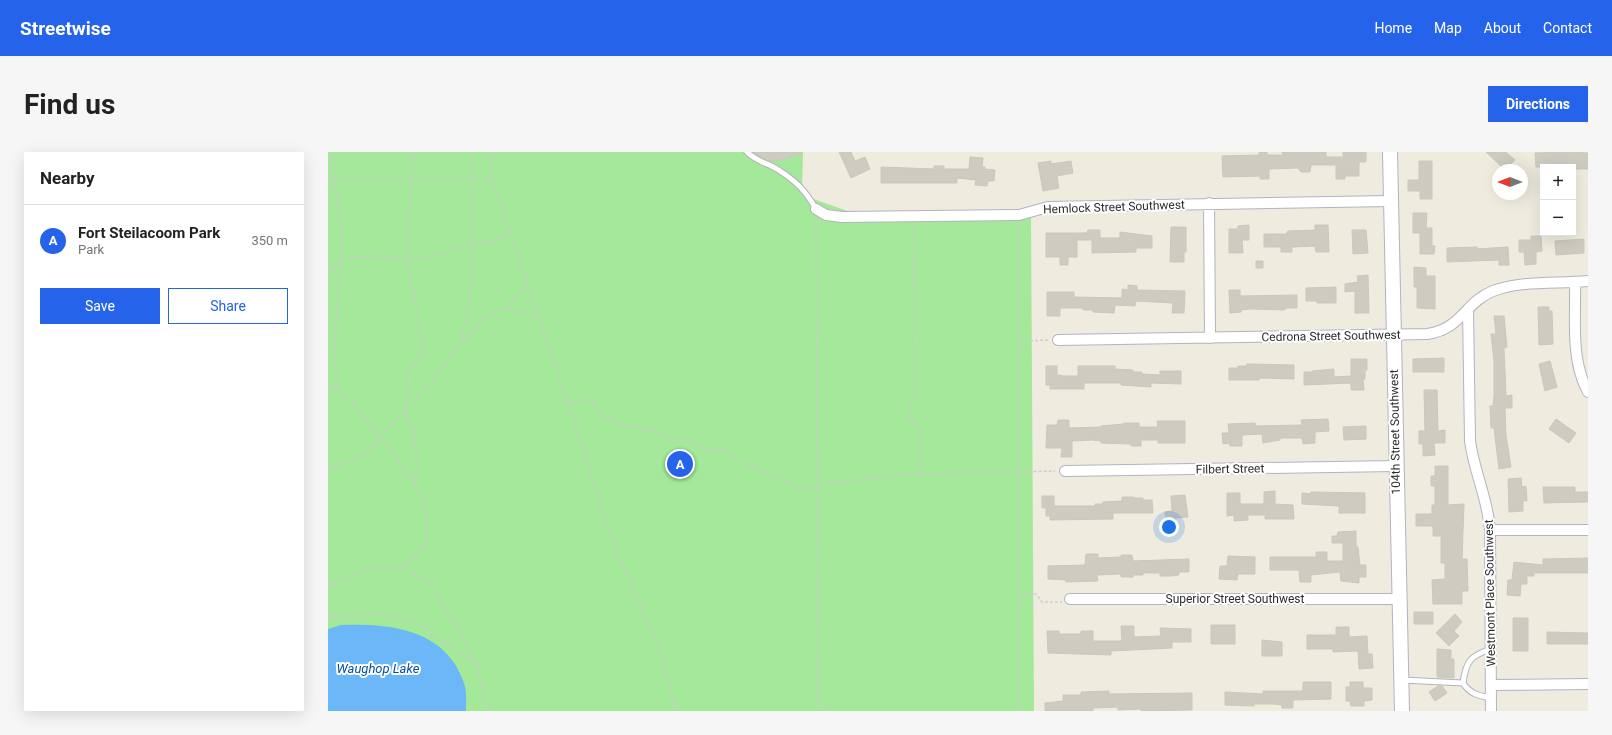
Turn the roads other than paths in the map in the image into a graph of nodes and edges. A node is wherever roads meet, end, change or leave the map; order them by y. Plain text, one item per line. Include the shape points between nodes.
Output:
1 (747, 152) edge
2 (1390, 152) edge
3 (1391, 201) junction
4 (1208, 203) junction
5 (816, 209) joint
6 (1588, 281) edge
7 (1575, 282) junction
8 (1468, 309) junction
9 (1393, 334) junction
10 (1210, 338) junction
11 (1058, 340) road end
12 (1588, 392) edge
13 (1395, 466) junction
14 (1065, 471) road end
15 (1490, 530) junction
16 (1588, 530) edge
17 (1070, 599) road end
18 (1400, 599) junction
19 (1491, 649) junction
20 (1402, 680) junction
21 (1463, 683) junction
22 (1588, 684) edge
23 (1491, 685) junction
24 (1491, 698) junction
25 (1402, 711) edge
26 (1490, 711) edge

1 - 5 lane via 797,183
2 - 3 street, 104th Street Southwest
3 - 4 street, Hemlock Street Southwest
3 - 9 street, 104th Street Southwest
4 - 5 street, Hemlock Street Southwest via 1048,207 1020,215 842,217 826,215
4 - 10 street
6 - 7 street, Cedrona Street Southwest
7 - 8 street, Cedrona Street Southwest via 1500,289 1488,294
7 - 12 street via 1576,356 1580,375
8 - 9 street, Cedrona Street Southwest via 1452,325 1438,332
8 - 15 street, Westmont Place Southwest via 1470,441 1473,462 1487,507
9 - 10 street, Cedrona Street Southwest
9 - 13 street, 104th Street Southwest
10 - 11 street, Cedrona Street Southwest
13 - 14 street, Filbert Street
13 - 18 street, 104th Street Southwest
15 - 16 street
15 - 19 street, Westmont Place Southwest
17 - 18 street, Superior Street Southwest
18 - 20 street, 104th Street Southwest
19 - 21 lane via 1474,656 1468,663
19 - 23 street, Westmont Place Southwest
20 - 21 lane
20 - 25 street, 104th Street Southwest
21 - 24 lane via 1477,696
22 - 23 street
23 - 24 street, Westmont Place Southwest
24 - 26 street, Westmont Place Southwest

